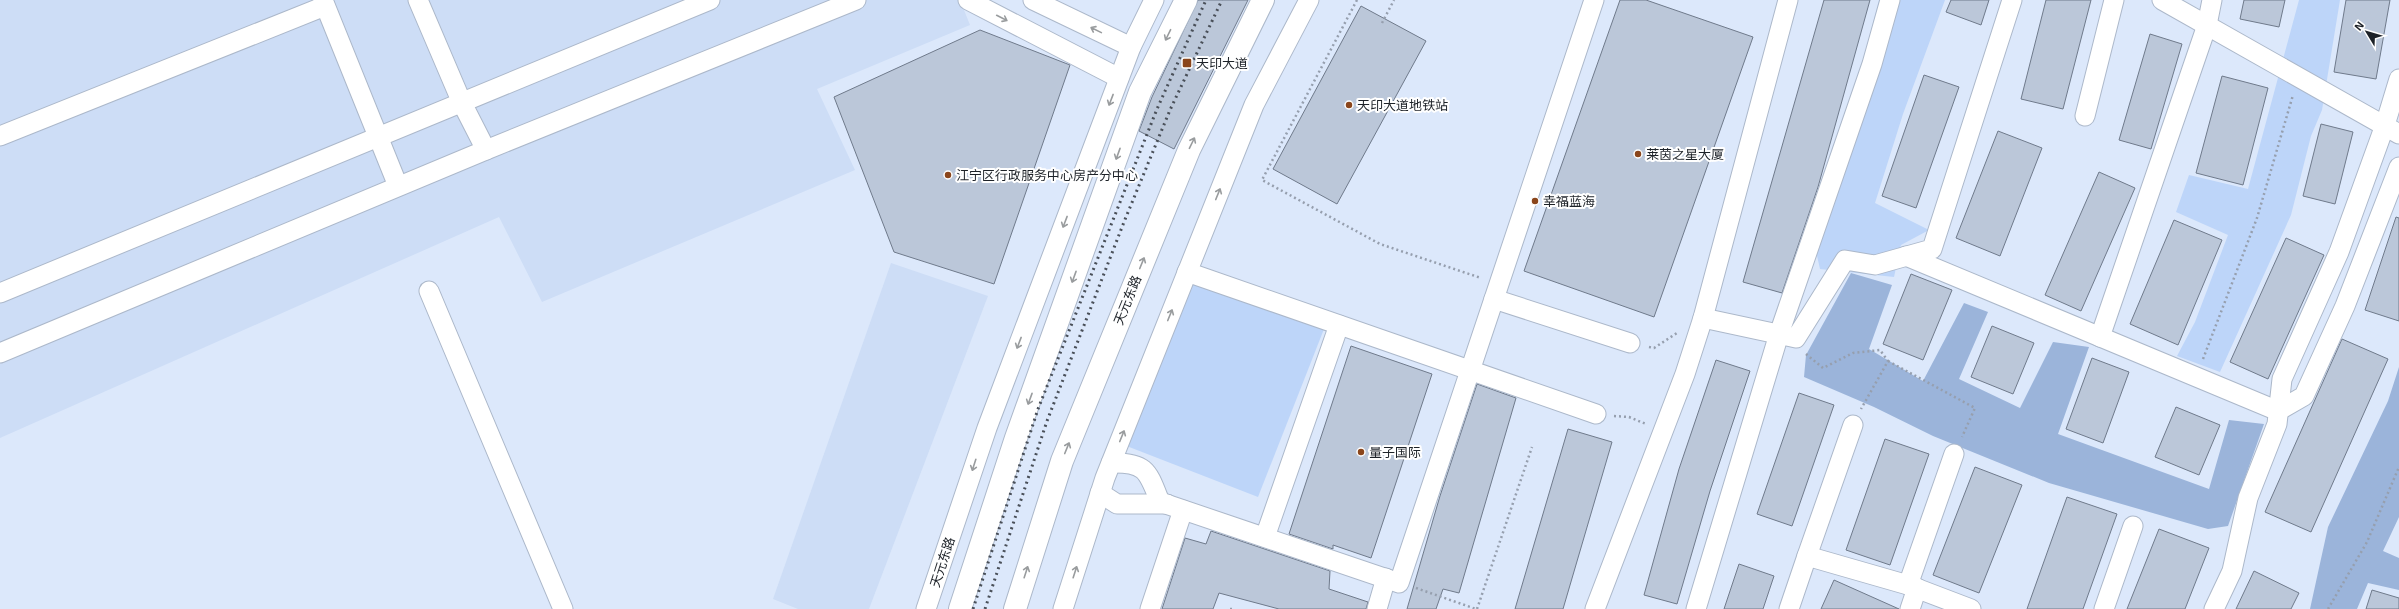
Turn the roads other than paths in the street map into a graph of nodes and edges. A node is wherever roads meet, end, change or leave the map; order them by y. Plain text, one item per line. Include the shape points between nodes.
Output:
1 (418, 0) edge
2 (710, 0) edge
3 (856, 0) edge
4 (968, 0) edge
5 (1033, 0) edge
6 (1154, 0) edge
7 (1186, 0) edge
8 (1263, 0) edge
9 (1309, 0) edge
10 (1594, 0) edge
11 (1788, 0) edge
12 (1890, 0) edge
13 (2012, 0) edge
14 (2114, 0) edge
15 (2162, 0) edge
16 (2212, 0) edge
17 (324, 3) edge
18 (2207, 25) junction
19 (1131, 47) junction
20 (1119, 78) junction
21 (2399, 79) edge
22 (462, 102) junction
23 (2085, 116) dead end
24 (2392, 130) edge
25 (0, 136) edge
26 (377, 137) junction
27 (486, 150) junction
28 (2399, 167) edge
29 (398, 186) junction
30 (1906, 256) junction
31 (1188, 272) junction
32 (429, 291) dead end
33 (1496, 291) junction
34 (0, 292) edge
35 (1701, 323) junction
36 (1339, 324) junction
37 (1779, 334) junction
38 (2100, 337) junction
39 (1630, 343) road end
40 (0, 353) edge
41 (1470, 370) junction
42 (2278, 411) junction
43 (1596, 414) road end
44 (1853, 425) road end
45 (1954, 454) road end
46 (1111, 463) junction
47 (1100, 493) junction
48 (1175, 507) junction
49 (2133, 526) dead end
50 (1265, 537) junction
51 (1807, 556) junction
52 (1393, 580) junction
53 (1913, 587) junction
54 (564, 609) edge
55 (926, 609) edge
56 (960, 609) edge
57 (1015, 609) edge
58 (1063, 609) edge
59 (1150, 609) edge
60 (1378, 609) edge
61 (1595, 609) edge
62 (1696, 609) edge
63 (1789, 609) edge
64 (1910, 609) edge
65 (1971, 609) edge
66 (2104, 609) edge
67 (2214, 609) edge

1 - 22 street
2 - 22 street
3 - 27 street
4 -> 20 street
19 -> 5 street
6 - 19 street, 天元东路
7 -> 56 highway via 1140,92 1016,438
57 -> 8 highway, 天元东路 via 1062,461 1110,342 1189,150
31 -> 9 street via 1254,104
10 - 33 street
11 - 35 street
12 - 37 street via 1872,64
13 - 30 street via 1932,249
14 - 23 street
15 - 18 street
16 - 18 street
17 - 25 street
17 - 26 street
18 - 24 street
18 - 38 street
19 - 20 street, 天元东路
20 -> 55 street, 天元东路 via 987,428
21 - 24 street
22 - 26 street
22 - 27 street
24 - 42 street via 2282,379
26 - 29 street
26 - 34 street
27 - 29 street
28 - 42 street via 2345,306 2304,396
29 - 40 street
30 - 37 street via 1875,264 1845,260 1796,338
30 - 38 street
31 - 36 street
46 -> 31 street
32 - 54 street
33 - 39 street
33 - 41 street
35 - 37 street
35 - 61 street via 1663,432
36 - 41 street
36 - 50 street
37 - 62 street
38 - 42 street
41 - 43 street
41 - 52 street
42 - 67 street via 2276,424 2248,498 2232,571
44 - 51 street
45 - 53 street
46 - 47 street
46 - 48 street via 1132,462 1149,475 1160,502
47 - 48 street via 1117,504
58 -> 47 street
48 - 50 street
48 - 59 street
49 - 66 street
50 - 52 street
51 - 53 street
51 - 63 street
52 - 60 street
53 - 64 street
53 - 65 street

